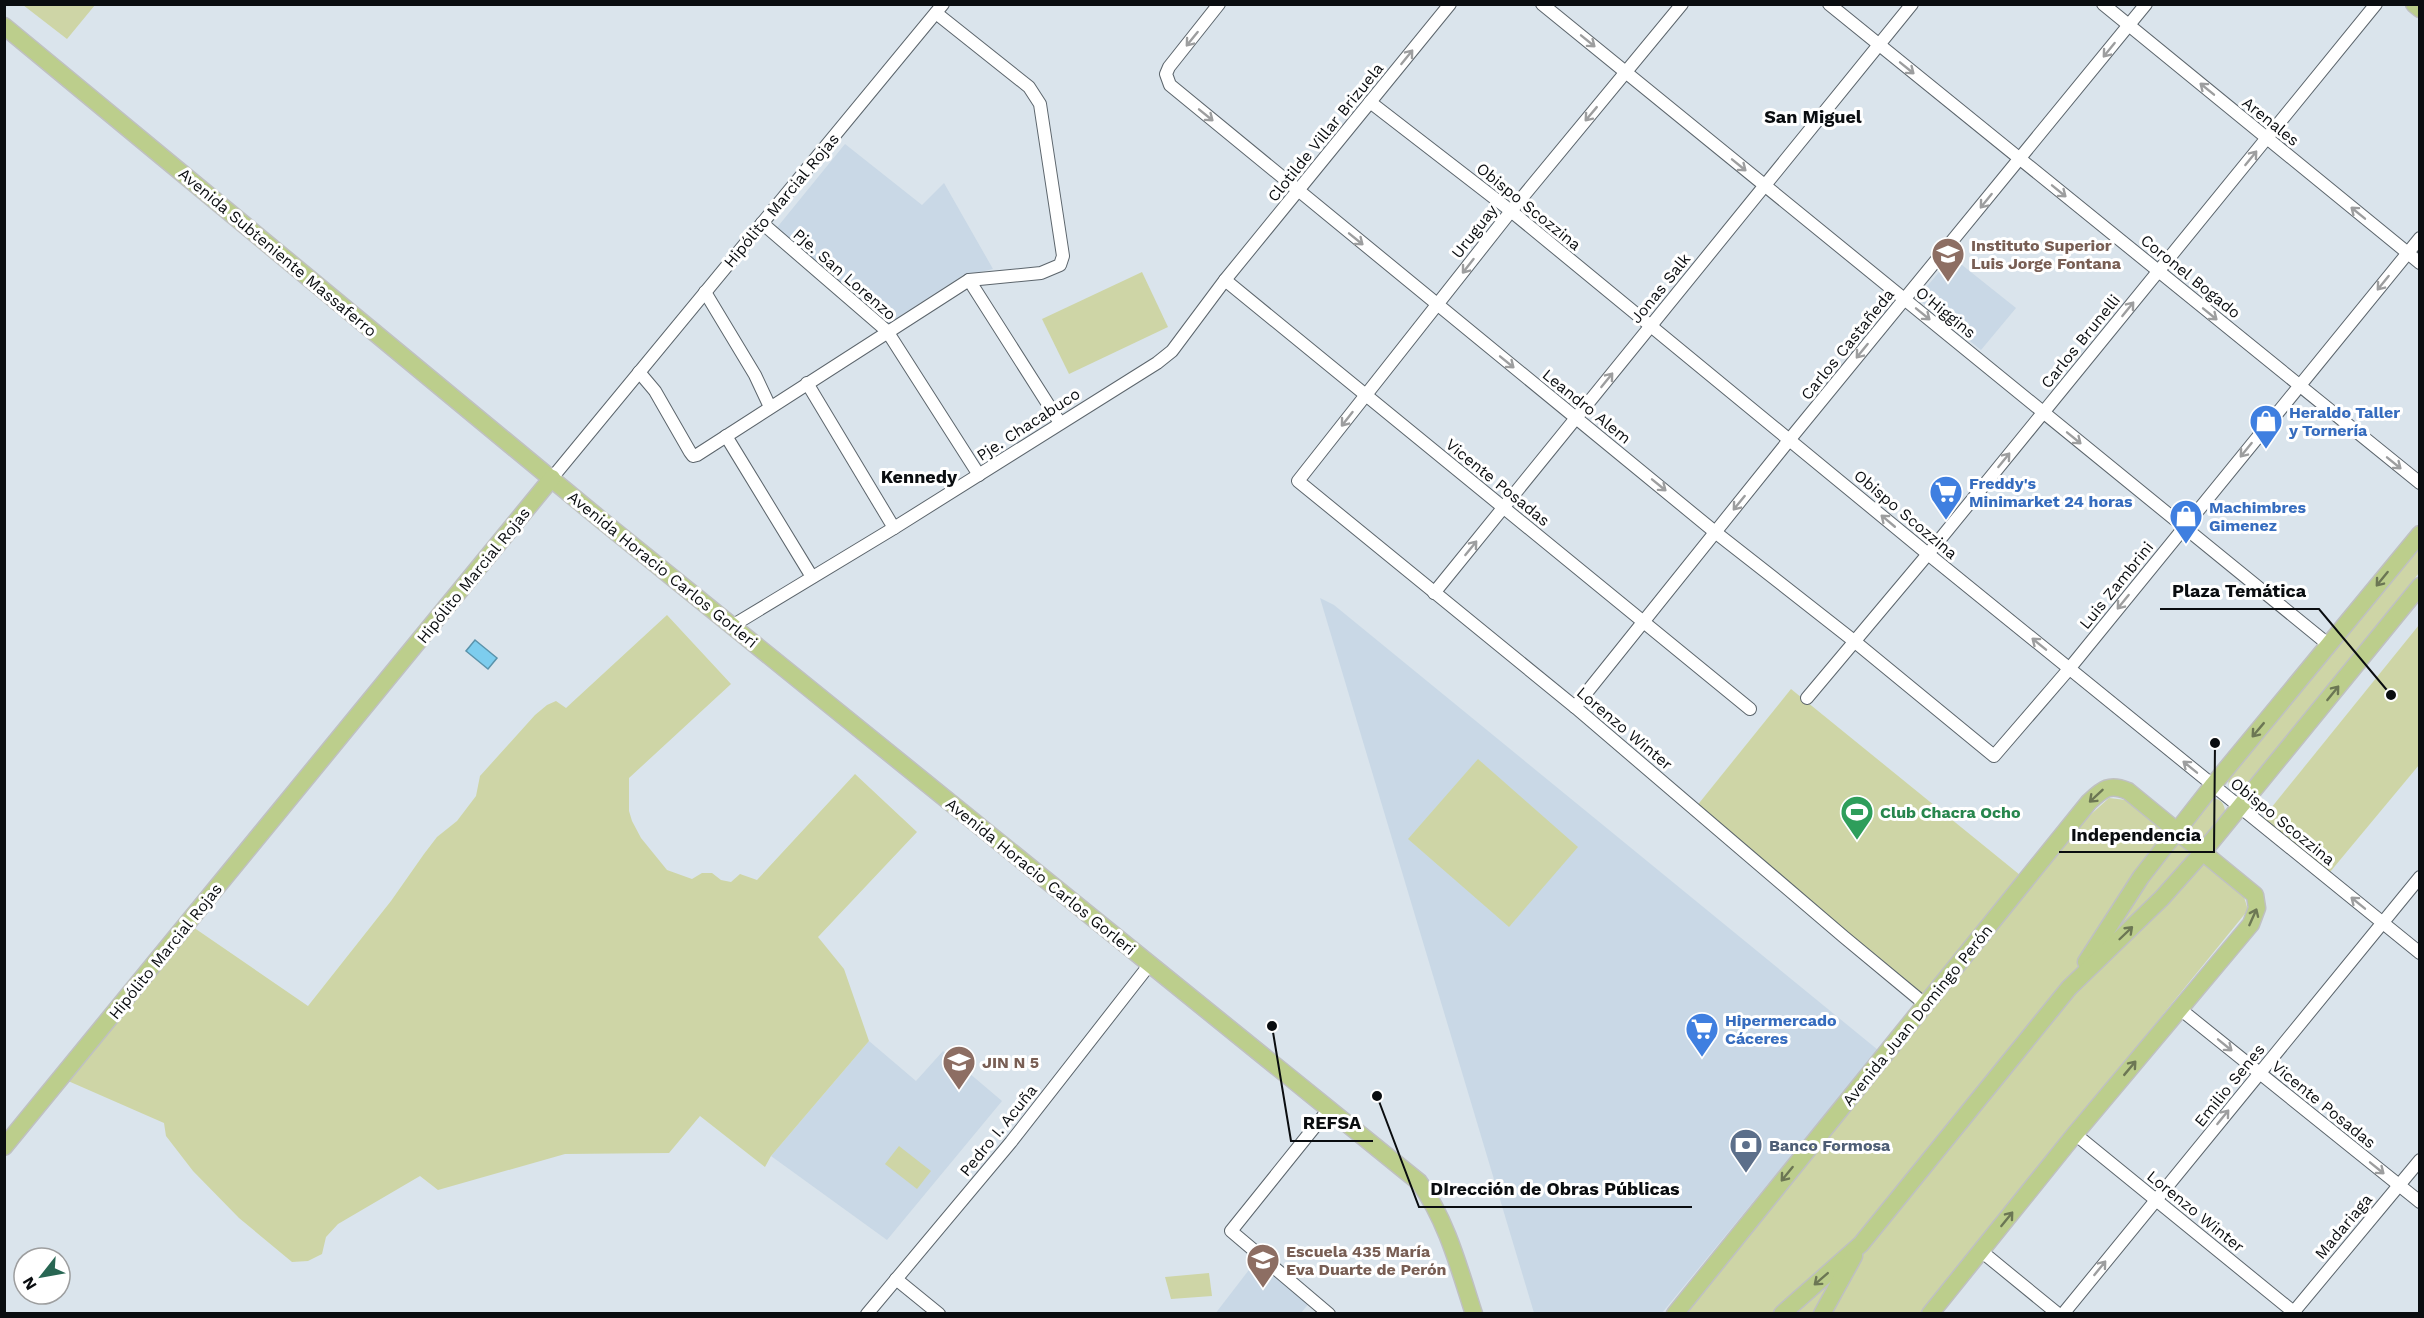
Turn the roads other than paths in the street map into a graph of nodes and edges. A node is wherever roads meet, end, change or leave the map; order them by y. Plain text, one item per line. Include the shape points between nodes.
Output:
1 (1219, 4) edge
2 (1450, 4) edge
3 (1542, 4) edge
4 (1682, 4) edge
5 (1829, 4) edge
6 (1912, 4) edge
7 (2103, 4) edge
8 (2146, 4) edge
9 (2376, 4) edge
10 (2414, 4) edge
11 (939, 8) edge
12 (2420, 9) edge
13 (4, 26) edge
14 (2129, 26) junction
15 (1879, 45) junction
16 (1626, 72) junction
17 (1370, 102) junction
18 (2267, 138) junction
19 (2020, 159) junction
20 (1764, 186) junction
21 (1298, 191) junction
22 (1511, 212) junction
23 (762, 223) junction
24 (2420, 238) edge
25 (2407, 253) junction
26 (2420, 263) edge
27 (2158, 271) junction
28 (969, 280) junction
29 (1225, 280) junction
30 (705, 292) junction
31 (1905, 300) junction
32 (1437, 305) junction
33 (1650, 325) junction
34 (887, 331) junction
35 (639, 372) junction
36 (807, 383) junction
37 (2299, 386) junction
38 (1365, 395) junction
39 (770, 407) junction
40 (2043, 413) junction
41 (1576, 418) junction
42 (1060, 423) junction
43 (726, 436) junction
44 (1790, 439) junction
45 (979, 475) junction
46 (552, 478) junction
47 (1298, 481) joint
48 (2420, 483) edge
49 (1504, 508) junction
50 (2184, 527) junction
51 (894, 528) junction
52 (1715, 532) junction
53 (2420, 534) edge
54 (1928, 554) junction
55 (812, 577) junction
56 (2420, 586) edge
57 (1434, 593) junction
58 (1643, 621) junction
59 (732, 626) junction
60 (1854, 641) junction
61 (2329, 645) junction
62 (2069, 669) junction
63 (1807, 698) dead end
64 (1575, 707) junction
65 (1750, 709) dead end
66 (1994, 756) joint
67 (2212, 785) junction
68 (2240, 807) junction
69 (2177, 831) junction
70 (2203, 852) junction
71 (2420, 877) edge
72 (2382, 923) junction
73 (2420, 953) edge
74 (1150, 964) junction
75 (2069, 988) junction
76 (1926, 1005) junction
77 (2180, 1008) junction
78 (2259, 1073) junction
79 (1329, 1109) junction
80 (2075, 1134) junction
81 (4, 1147) edge
82 (2420, 1160) edge
83 (2398, 1185) junction
84 (2156, 1200) junction
85 (2420, 1202) edge
86 (1861, 1244) junction
87 (1982, 1251) junction
88 (896, 1279) junction
89 (2294, 1313) edge
90 (867, 1314) edge
91 (939, 1314) edge
92 (1329, 1314) edge
93 (1474, 1314) edge
94 (1675, 1314) edge
95 (1782, 1314) edge
96 (1822, 1314) edge
97 (1930, 1314) edge
98 (2058, 1314) edge
99 (2063, 1314) edge

1 -> 21 street, Leandro Alem via 1166,74 1170,85
17 -> 2 street, Clotilde Villar Brizuela
3 -> 16 street, O'Higgins
4 - 16 street, Uruguay
5 - 15 street, Coronel Bogado
6 - 15 street, Jonas Salk
7 - 14 street, Arenales
8 - 14 street, Carlos Castañeda
9 - 18 street, Carlos Brunelli
10 - 12 main road
11 - 23 street, Hipólito Marcial Rojas
11 - 28 street via 1029,87 1040,104 1063,256 1060,265 1041,273
13 - 46 main road, Avenida Subteniente Massaferro
18 -> 14 street, Arenales
14 -> 19 street, Carlos Castañeda
15 -> 19 street, Coronel Bogado
15 - 20 street, Jonas Salk
16 -> 20 street, O'Higgins
16 -> 22 street, Uruguay
17 - 21 street, Clotilde Villar Brizuela
17 - 22 street, Obispo Scozzina
25 -> 18 street, Arenales
27 -> 18 street, Carlos Brunelli
19 -> 27 street, Coronel Bogado
19 -> 31 street, Carlos Castañeda
20 - 31 street, O'Higgins
20 - 33 street, Jonas Salk
21 - 29 street, Clotilde Villar Brizuela
21 -> 32 street, Leandro Alem
22 -> 32 street, Uruguay
22 - 33 street, Obispo Scozzina
23 - 30 street, Hipólito Marcial Rojas
23 - 34 street, Pje. San Lorenzo
24 - 25 street, Luis Zambrini
25 - 26 street, Arenales
25 -> 37 street, Luis Zambrini
27 -> 37 street, Coronel Bogado
40 -> 27 street, Carlos Brunelli
28 - 34 street
28 - 42 street
29 - 38 street, Vicente Posadas
29 - 42 street, Pje. Chacabuco via 1172,351
30 - 35 street, Hipólito Marcial Rojas
30 - 39 street
31 -> 40 street, O'Higgins
31 -> 44 street, Carlos Castañeda
32 - 38 street, Uruguay
32 -> 41 street, Leandro Alem
41 -> 33 street, Jonas Salk
33 - 44 street, Obispo Scozzina
34 - 36 street
34 - 45 street, Pje. San Lorenzo
35 - 43 street via 656,391 693,456
35 - 46 street, Hipólito Marcial Rojas
36 - 39 street
36 - 51 street
37 -> 48 street, Coronel Bogado
37 -> 50 street, Luis Zambrini
38 -> 47 street, Uruguay
38 - 49 street, Vicente Posadas
39 - 43 street
40 -> 50 street, O'Higgins
54 -> 40 street, Carlos Brunelli
41 - 49 street, Jonas Salk
41 -> 52 street, Leandro Alem
42 - 45 street, Pje. Chacabuco
43 - 55 street
44 -> 52 street, Carlos Castañeda
54 -> 44 street, Obispo Scozzina
45 - 51 street, Pje. Chacabuco
46 - 59 main road, Avenida Horacio Carlos Gorleri
46 - 81 main road, Hipólito Marcial Rojas
47 - 57 street, Lorenzo Winter
57 -> 49 street, Jonas Salk
49 - 58 street, Vicente Posadas
50 - 61 street, O'Higgins
50 -> 62 street, Luis Zambrini
51 - 55 street, Pje. Chacabuco
52 - 58 street, Carlos Castañeda
52 - 60 street, Leandro Alem
53 -> 61 main road
54 - 60 street, Carlos Brunelli
62 -> 54 street, Obispo Scozzina
55 - 59 street, Pje. Chacabuco
68 -> 56 main road
57 - 64 street, Lorenzo Winter
58 - 64 street, Carlos Castañeda
58 - 65 street, Vicente Posadas
59 - 74 main road, Avenida Horacio Carlos Gorleri
60 - 63 street, Carlos Brunelli
60 - 66 street, Leandro Alem
61 -> 67 main road
62 - 66 street, Luis Zambrini
67 -> 62 street, Obispo Scozzina
64 - 76 street, Lorenzo Winter
67 - 68 street, Obispo Scozzina
67 - 69 main road
68 - 70 main road
72 -> 68 street, Obispo Scozzina
69 - 70 main road
69 - 75 main road via 2141,877
69 -> 76 main road, Avenida Juan Domingo Perón via 2128,791 2105,787
75 -> 70 main road via 2162,898
77 -> 70 main road via 2251,924 2258,909 2255,895
71 - 72 street, Emilio Senes
72 - 73 street, Obispo Scozzina
72 - 78 street, Emilio Senes
74 - 79 main road, Avenida Horacio Carlos Gorleri
74 - 88 street, Pedro I. Acuña via 1011,1142
75 - 86 main road
76 -> 94 main road, Avenida Juan Domingo Perón
77 -> 78 street, Vicente Posadas
80 -> 77 main road
78 -> 83 street, Vicente Posadas
84 -> 78 street, Emilio Senes
79 - 92 street via 1231,1231
79 - 93 main road, Avenida Horacio Carlos Gorleri via 1419,1182 1443,1222
80 - 84 street, Lorenzo Winter
87 -> 80 main road
82 - 83 street, Madariaga
83 - 85 street, Vicente Posadas
83 - 89 street, Madariaga
84 - 89 street, Lorenzo Winter
99 -> 84 street, Emilio Senes
86 -> 95 main road
86 - 96 main road
87 - 97 main road
87 - 98 street
88 - 90 street, Pedro I. Acuña
88 - 91 street

